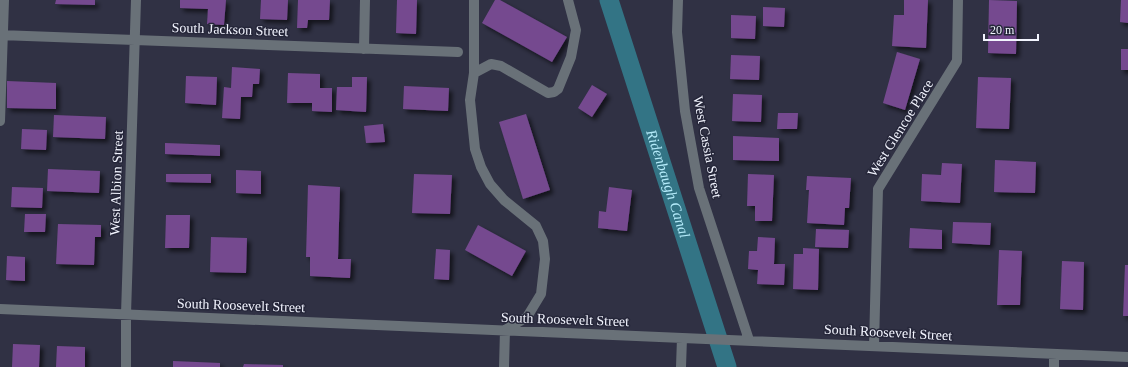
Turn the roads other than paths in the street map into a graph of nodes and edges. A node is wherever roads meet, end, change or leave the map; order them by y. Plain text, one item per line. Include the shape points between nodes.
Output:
1 (4, 0) edge
2 (136, 0) edge
3 (365, 0) edge
4 (474, 0) edge
5 (568, 0) edge
6 (678, 0) edge
7 (958, 0) edge
8 (1, 35) edge
9 (134, 40) junction
10 (364, 48) junction
11 (458, 52) dead end
12 (474, 73) junction
13 (0, 121) edge
14 (0, 309) edge
15 (126, 314) junction
16 (505, 330) junction
17 (682, 338) junction
18 (750, 340) junction
19 (874, 345) junction
20 (1054, 354) junction
21 (1128, 357) edge
22 (126, 367) edge
23 (504, 367) edge
24 (681, 367) edge
25 (1054, 367) edge

1 - 8 street
2 - 9 street, West Albion Street
3 - 10 street
4 - 12 street
5 - 12 street via 576,30 571,57 558,89 548,93 501,66 490,64
6 - 18 street, West Cassia Street via 677,32 685,111 699,188
7 - 19 street, West Glencoe Place via 957,62 878,189
8 - 9 street, South Jackson Street
8 - 13 street
9 - 10 street, South Jackson Street
9 - 15 street, West Albion Street
10 - 11 street, South Jackson Street
12 - 16 street via 470,100 475,149 481,167 490,184 504,200 536,226 543,241 545,259 541,294 527,317
14 - 15 street, South Roosevelt Street
15 - 16 street, South Roosevelt Street
15 - 22 street, West Albion Street
16 - 17 street, South Roosevelt Street
16 - 23 street
17 - 18 street, South Roosevelt Street
17 - 24 street
18 - 19 street, South Roosevelt Street
19 - 20 street, South Roosevelt Street
20 - 21 street, South Roosevelt Street
20 - 25 street

